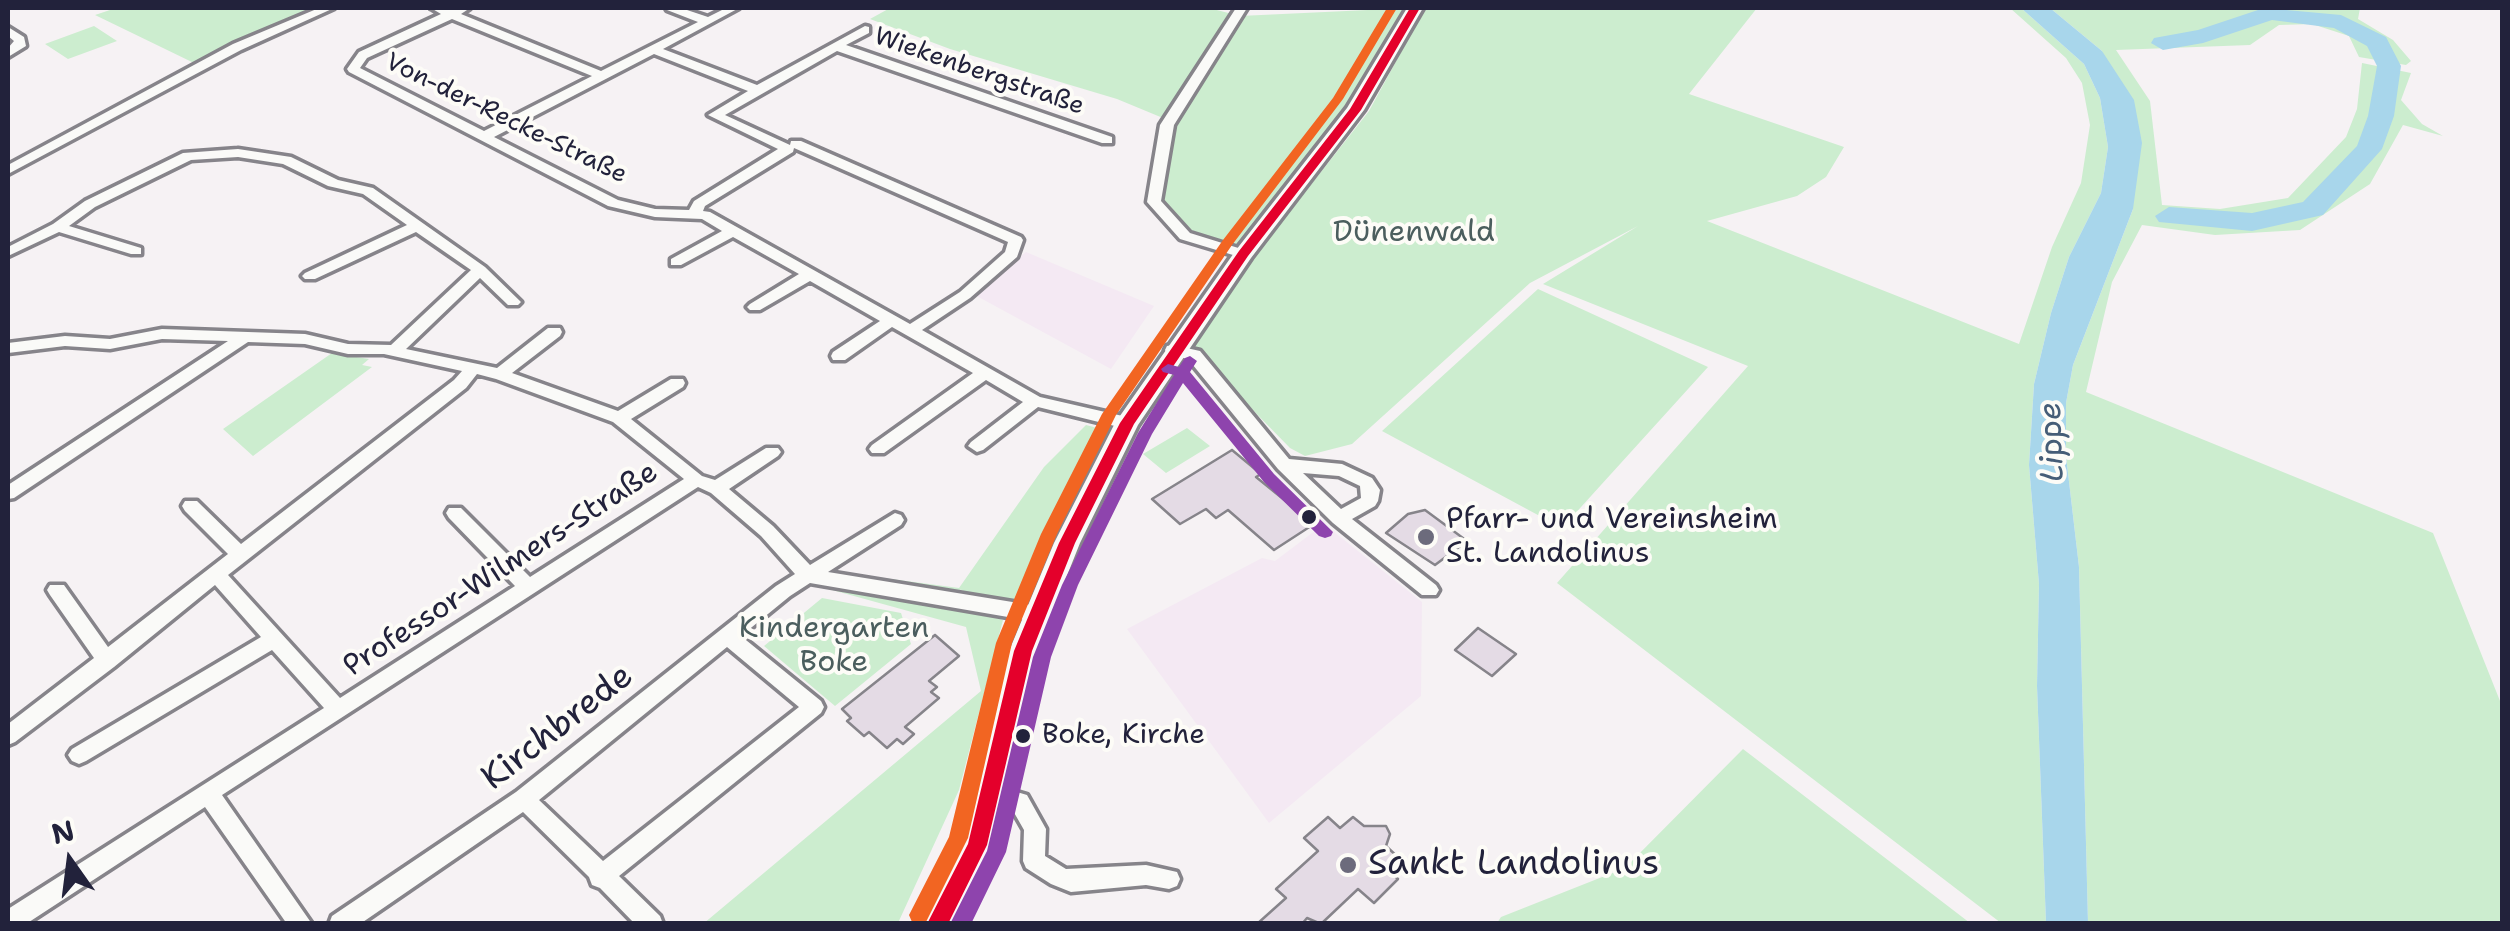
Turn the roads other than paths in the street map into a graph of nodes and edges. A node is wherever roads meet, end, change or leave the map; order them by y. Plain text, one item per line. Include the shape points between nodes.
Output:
1 (328, 8) edge
2 (436, 8) edge
3 (671, 8) edge
4 (734, 8) edge
5 (1241, 8) edge
6 (1415, 8) edge
7 (459, 11) edge
8 (708, 21) junction
9 (865, 30) dead end
10 (8, 31) edge
11 (836, 46) junction
12 (652, 49) junction
13 (8, 52) edge
14 (602, 76) junction
15 (758, 90) junction
16 (486, 135) junction
17 (1108, 140) dead end
18 (798, 143) junction
19 (8, 170) edge
20 (694, 212) junction
21 (58, 227) junction
22 (415, 227) junction
23 (733, 231) junction
24 (136, 251) dead end
25 (8, 252) edge
26 (1243, 254) junction
27 (676, 262) dead end
28 (480, 270) junction
29 (810, 274) junction
30 (310, 276) dead end
31 (513, 302) dead end
32 (756, 307) dead end
33 (892, 320) junction
34 (910, 331) junction
35 (554, 332) dead end
36 (242, 340) junction
37 (17, 347) edge
38 (1174, 350) junction
39 (392, 352) junction
40 (839, 356) dead end
41 (8, 358) edge
42 (474, 369) junction
43 (986, 373) junction
44 (500, 374) junction
45 (678, 383) dead end
46 (1035, 401) junction
47 (619, 418) junction
48 (1127, 424) junction
49 (978, 446) dead end
50 (878, 449) dead end
51 (772, 452) dead end
52 (1284, 466) junction
53 (707, 484) junction
54 (8, 493) edge
55 (191, 506) dead end
56 (454, 513) dead end
57 (1338, 518) junction
58 (895, 520) dead end
59 (240, 555) junction
60 (216, 574) junction
61 (809, 576) junction
62 (529, 588) junction
63 (57, 590) dead end
64 (1429, 590) dead end
65 (1037, 614) junction
66 (727, 636) junction
67 (274, 639) junction
68 (107, 661) junction
69 (338, 710) junction
70 (8, 736) edge
71 (79, 755) dead end
72 (208, 793) junction
73 (990, 793) junction
74 (524, 799) junction
75 (600, 878) junction
76 (1169, 880) dead end
77 (8, 922) edge
78 (301, 924) edge
79 (340, 924) edge
80 (652, 924) edge
81 (937, 924) edge

1 - 19 street via 236,47
2 - 7 street
3 - 8 street
4 - 8 street
5 - 26 street via 1166,125 1154,202 1185,236
6 - 26 main road via 1354,110
7 - 14 street
7 - 16 street, Von-der-Recke-Straße via 363,56 352,69
8 - 12 street
9 - 11 street, Wiekenbergstraße
10 - 13 street via 20,46
11 - 15 street, Wiekenbergstraße
11 - 17 street, Wiekenbergstraße
12 - 14 street
12 - 15 street
14 - 16 street
15 - 18 street, Wiekenbergstraße via 715,115
16 - 20 street, Von-der-Recke-Straße via 613,203 655,213
18 - 20 street
18 - 34 street via 1016,240 1012,254
20 - 23 street, Von-der-Recke-Straße
21 - 22 street via 159,167 209,152 286,160 333,183 368,190
21 - 24 street
21 - 25 street
22 - 28 street
22 - 30 street
23 - 27 street
23 - 29 street, Von-der-Recke-Straße
26 - 38 main road
28 - 31 street
28 - 39 street
29 - 32 street
29 - 33 street, Von-der-Recke-Straße
33 - 34 street, Von-der-Recke-Straße
33 - 40 street
34 - 43 street, Von-der-Recke-Straße
35 - 44 street
36 - 37 street via 162,334 110,344
36 - 39 street via 305,339
36 - 54 street
37 - 41 street
38 - 48 main road
38 - 52 street via 1194,355
39 - 42 street
42 - 44 street
42 - 59 street
43 - 46 street, Von-der-Recke-Straße
43 - 50 street
44 - 47 street
45 - 47 street
46 - 48 street, Von-der-Recke-Straße
46 - 49 street
47 - 53 street
48 - 65 main road
51 - 53 street, Professor-Wilmers-Straße
52 - 57 street
52 - 57 street via 1342,470 1366,482 1368,501
53 - 61 street via 767,530
53 - 62 street, Professor-Wilmers-Straße
55 - 59 street
56 - 62 street
57 - 64 street
58 - 61 street, Kirchbrede
59 - 60 street
60 - 67 street, Professor-Wilmers-Straße
60 - 68 street
61 - 65 street
61 - 66 street, Kirchbrede
62 - 69 street, Professor-Wilmers-Straße
63 - 68 street
65 - 73 main road
66 - 74 street, Kirchbrede
66 - 75 street via 814,707
67 - 69 street, Professor-Wilmers-Straße
67 - 71 street
68 - 70 street
69 - 72 street, Professor-Wilmers-Straße
72 - 77 street, Professor-Wilmers-Straße
72 - 78 street
73 - 76 street via 1019,802 1035,830 1034,861 1058,877
73 - 81 main road via 977,845
74 - 75 street
74 - 79 street, Kirchbrede
75 - 80 street

